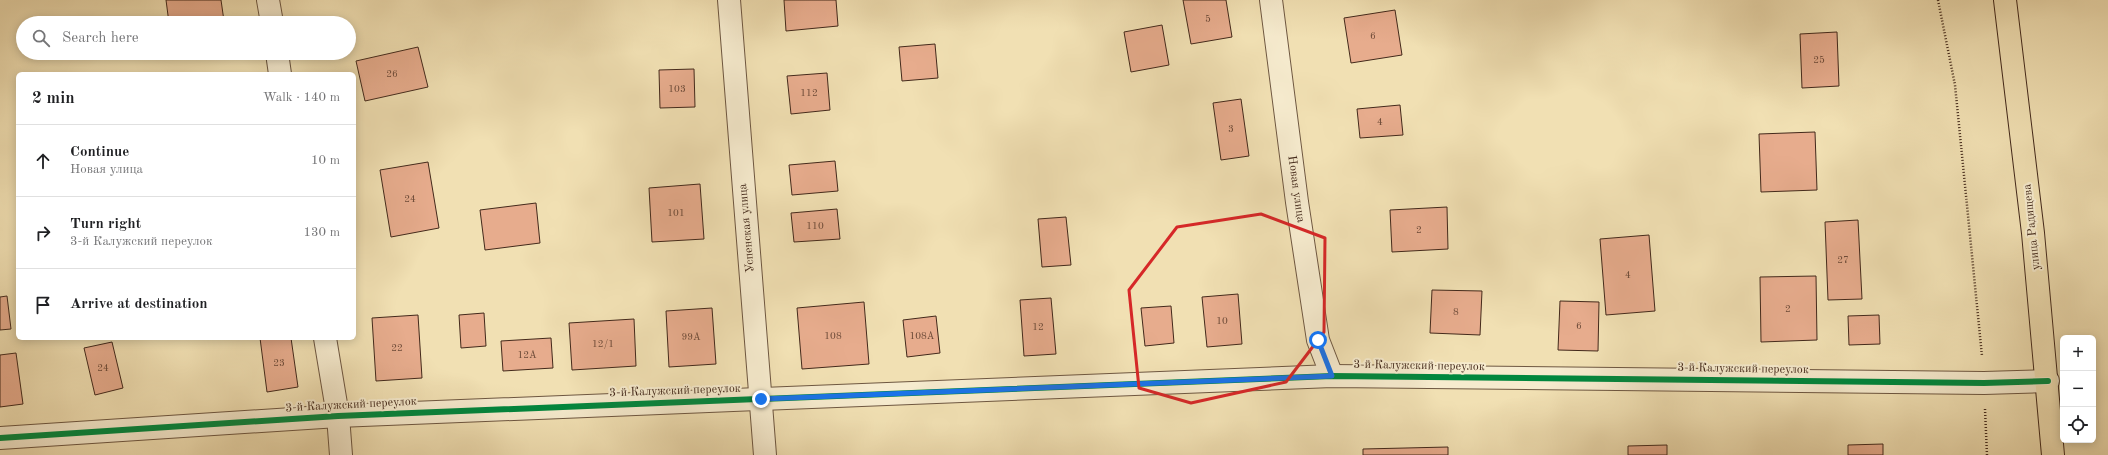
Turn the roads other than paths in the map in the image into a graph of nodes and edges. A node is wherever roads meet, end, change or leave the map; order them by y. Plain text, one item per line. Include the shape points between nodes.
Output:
1 (268, 0) edge
2 (729, 0) edge
3 (1271, 0) edge
4 (2005, 0) edge
5 (271, 16) edge
6 (278, 60) edge
7 (280, 72) edge
8 (324, 340) edge
9 (1332, 376) junction
10 (2048, 382) junction
11 (761, 399) junction
12 (338, 416) junction
13 (0, 438) edge
14 (341, 455) edge
15 (765, 455) edge
16 (2053, 455) edge

1 - 5 street
2 - 11 street, Успенская улица
3 - 9 street, Новая улица via 1318,340
4 - 10 main road, улица Радищева
6 - 7 street
8 - 12 street
9 - 10 street, 3-й Калужский переулок
9 - 11 street, 3-й Калужский переулок
10 - 16 main road, улица Радищева
11 - 12 street, 3-й Калужский переулок
11 - 15 street, Успенская улица
12 - 13 street, 3-й Калужский переулок
12 - 14 street

